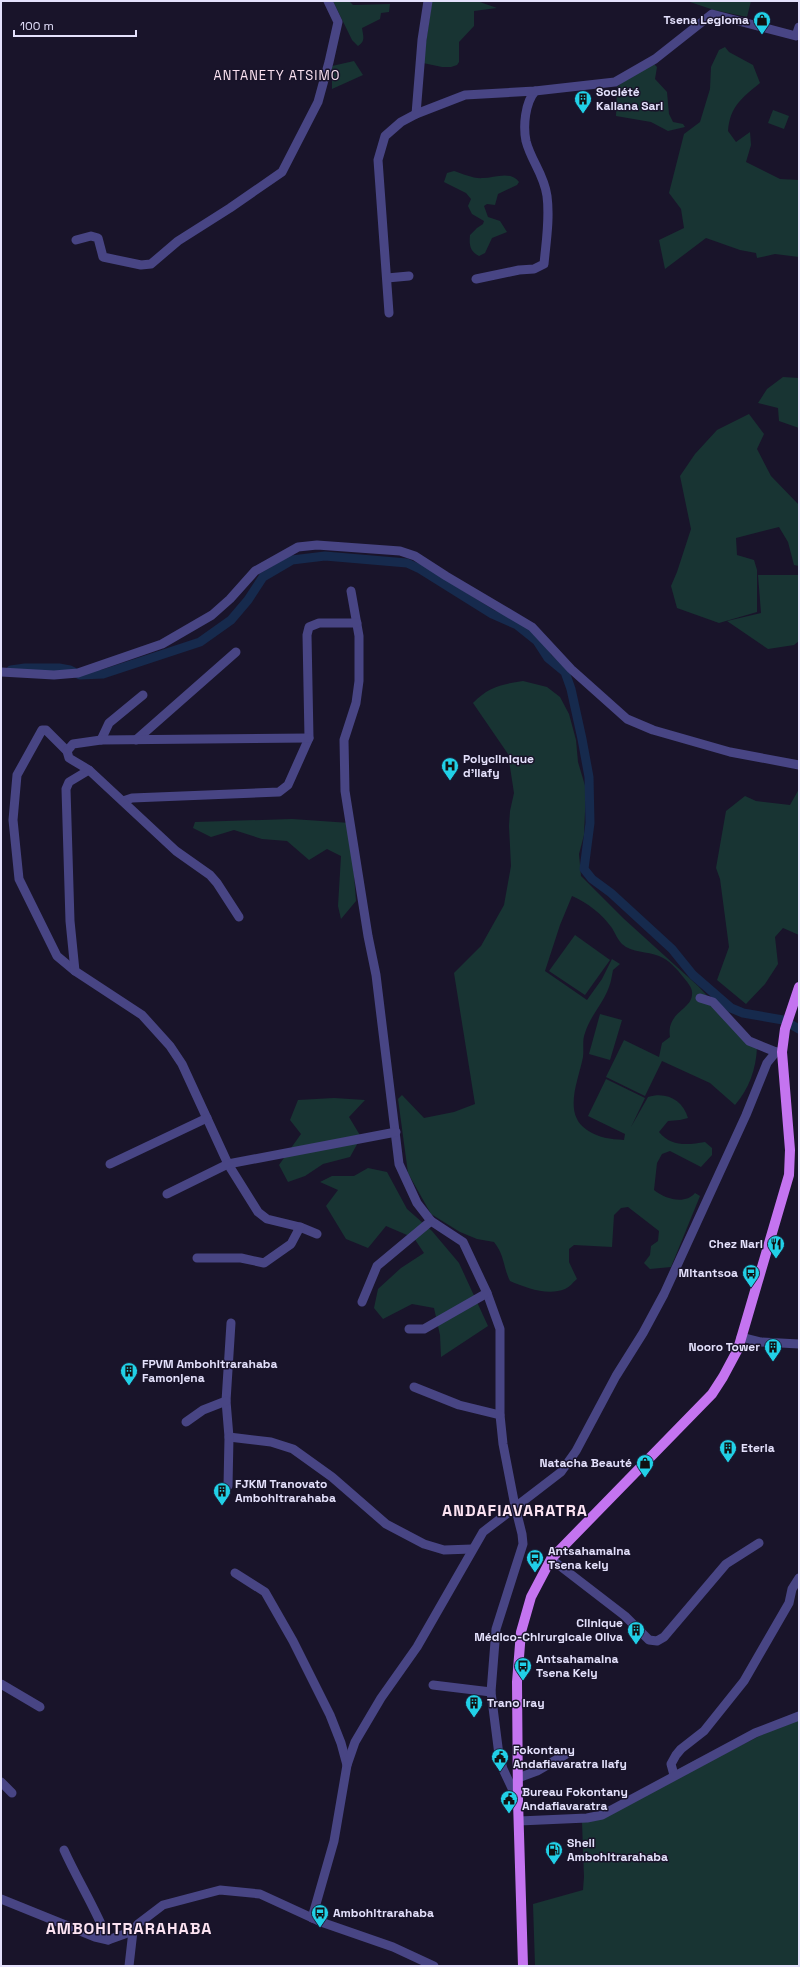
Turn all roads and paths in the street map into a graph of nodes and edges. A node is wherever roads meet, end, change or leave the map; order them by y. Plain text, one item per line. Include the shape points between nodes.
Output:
1 (328, 1) edge
2 (428, 1) edge
3 (799, 27) edge
4 (535, 91) junction
5 (416, 114) junction
6 (76, 240) dead end
7 (409, 276) dead end
8 (387, 278) junction
9 (476, 279) dead end
10 (389, 313) dead end
11 (351, 591) dead end
12 (357, 623) junction
13 (236, 652) dead end
14 (1, 672) edge
15 (143, 695) dead end
16 (309, 738) junction
17 (101, 740) junction
18 (136, 740) junction
19 (67, 751) junction
20 (799, 764) edge
21 (89, 770) junction
22 (123, 801) junction
23 (239, 917) dead end
24 (75, 971) junction
25 (799, 987) edge
26 (700, 998) dead end
27 (779, 1052) junction
28 (207, 1118) junction
29 (396, 1132) junction
30 (110, 1164) dead end
31 (228, 1164) junction
32 (167, 1194) dead end
33 (431, 1221) junction
34 (300, 1227) junction
35 (317, 1234) dead end
36 (197, 1258) dead end
37 (487, 1293) junction
38 (362, 1302) dead end
39 (231, 1323) dead end
40 (409, 1329) dead end
41 (741, 1337) junction
42 (799, 1344) edge
43 (414, 1387) dead end
44 (226, 1401) junction
45 (500, 1416) junction
46 (186, 1422) dead end
47 (229, 1436) junction
48 (228, 1486) dead end
49 (515, 1506) junction
50 (759, 1543) dead end
51 (472, 1549) junction
52 (551, 1559) junction
53 (236, 1573) dead end
54 (799, 1578) edge
55 (1, 1684) edge
56 (433, 1685) dead end
57 (490, 1692) junction
58 (40, 1707) dead end
59 (799, 1716) edge
60 (568, 1753) dead end
61 (347, 1765) junction
62 (674, 1775) junction
63 (518, 1778) junction
64 (1, 1782) edge
65 (12, 1793) dead end
66 (518, 1801) junction
67 (519, 1821) junction
68 (64, 1850) dead end
69 (1, 1899) edge
70 (312, 1918) junction
71 (133, 1931) junction
72 (108, 1940) junction
73 (128, 1966) edge
74 (434, 1966) edge
75 (523, 1966) edge

1 - 6 street via 338,22 329,62 318,102 282,172 178,241 151,264 141,265 103,257 98,238 91,236
2 - 5 street
3 - 4 street via 796,36 712,14 656,59 615,82
4 - 5 street via 465,95
4 - 9 street via 528,100 526,141 542,175 547,196 548,220 544,264 534,269
5 - 8 street via 401,122 385,136 378,160
7 - 8 street
8 - 10 street
11 - 12 street
12 - 16 street via 319,622 310,627 307,635
12 - 29 street via 359,681 356,703 344,740 345,792 376,975
13 - 18 street
14 - 20 street via 54,675 78,673 162,644 212,615 255,571 298,548 317,545 400,551 415,556 532,627 575,674 627,719 653,730 730,752
15 - 17 street via 109,723
16 - 18 street
16 - 22 street via 288,785 278,792 132,798
17 - 18 street
17 - 19 street via 73,744
19 - 21 street via 69,758
19 - 24 street via 46,730 42,730 17,775 14,820 19,879 57,956
21 - 22 street
21 - 24 street via 69,782 66,789 70,921
22 - 23 street via 176,851 210,875
24 - 28 street via 142,1015 170,1046 182,1064
25 - 27 main road
26 - 27 street via 713,1002 749,1041
27 - 41 main road via 790,1150 789,1175
27 - 49 street via 767,1063 664,1294 576,1451 561,1472
28 - 30 street
28 - 31 street
29 - 31 street
29 - 33 street via 399,1164 417,1203
31 - 32 street
31 - 34 street via 258,1212 267,1219
33 - 37 street via 463,1242
33 - 38 street via 377,1266
34 - 35 street
34 - 36 street via 291,1244 264,1263 241,1258
37 - 40 street via 424,1329
37 - 45 street via 500,1329
39 - 44 street
41 - 42 street via 761,1342
41 - 52 main road via 733,1360 712,1394
43 - 45 street via 459,1405
44 - 46 street via 203,1410
44 - 47 street
45 - 49 street
47 - 48 street
47 - 51 street via 271,1442 293,1449 332,1477 386,1524 424,1544 444,1550
49 - 51 street via 483,1532
49 - 57 street via 523,1544 496,1629
50 - 52 street via 726,1564 664,1637 657,1641 649,1640 625,1616
51 - 61 street via 417,1646 362,1730
52 - 63 main road via 532,1597 522,1632 517,1682
53 - 61 street via 264,1592 293,1641 330,1714
54 - 62 street via 792,1589 789,1603 744,1681 704,1731 676,1755 671,1764
55 - 58 street
56 - 57 street
57 - 66 street via 499,1755
59 - 62 street via 755,1733
60 - 63 street via 537,1771
61 - 70 street via 334,1841
62 - 67 street via 602,1815
63 - 66 main road
64 - 65 street
66 - 67 main road
67 - 75 main road
68 - 72 street
69 - 72 street via 95,1938
70 - 71 street via 260,1894 220,1890 163,1905 138,1924
70 - 74 street via 393,1947
71 - 72 street
71 - 73 street

